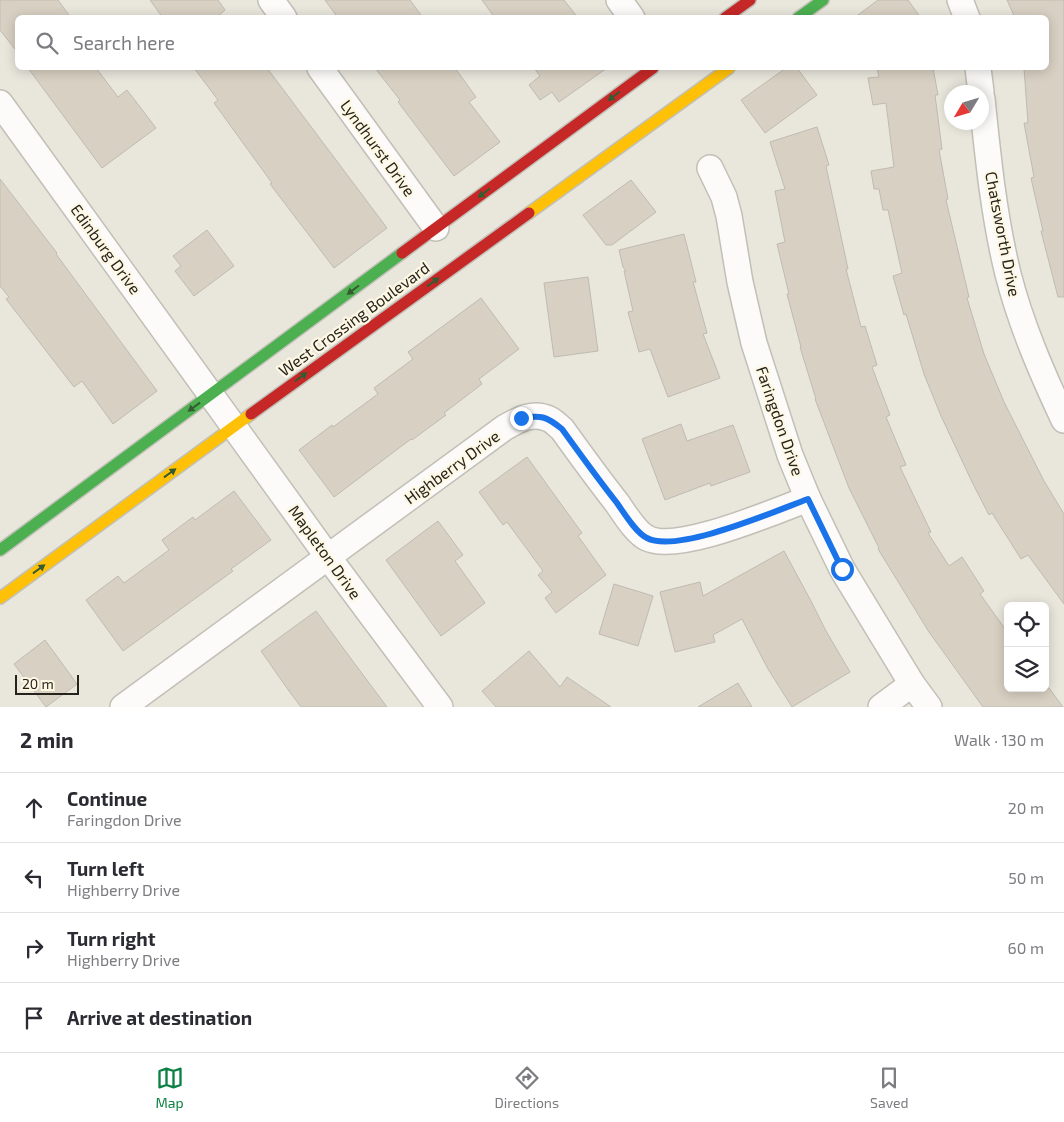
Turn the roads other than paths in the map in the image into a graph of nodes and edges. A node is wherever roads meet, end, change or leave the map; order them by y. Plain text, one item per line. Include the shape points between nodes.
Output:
1 (271, 0) edge
2 (619, 0) edge
3 (750, 0) edge
4 (822, 0) edge
5 (960, 0) edge
6 (282, 15) edge
7 (630, 15) edge
8 (729, 15) edge
9 (802, 15) edge
10 (966, 15) edge
11 (321, 70) edge
12 (651, 70) edge
13 (726, 70) edge
14 (978, 70) edge
15 (980, 85) edge
16 (0, 103) edge
17 (986, 130) edge
18 (710, 168) dead end
19 (436, 228) junction
20 (212, 395) junction
21 (1064, 420) edge
22 (234, 426) junction
23 (808, 499) junction
24 (0, 550) edge
25 (328, 557) junction
26 (0, 598) edge
27 (912, 684) junction
28 (123, 707) edge
29 (440, 707) edge
30 (881, 707) edge
31 (929, 707) edge

1 - 6 street
2 - 7 street
3 - 8 street
4 - 9 street
5 - 10 street
11 - 19 street, Lyndhurst Drive
12 -> 19 street, West Crossing Boulevard
22 -> 13 street, West Crossing Boulevard
14 - 15 street
16 - 20 street, Edinburg Drive
17 - 21 street, Chatsworth Drive via 1008,274 1032,349
18 - 23 street, Faringdon Drive via 729,216 754,342 790,455
19 -> 20 street, West Crossing Boulevard
20 - 22 street, Mapleton Drive
20 -> 24 street, West Crossing Boulevard
22 - 25 street, Mapleton Drive
26 -> 22 street, West Crossing Boulevard
23 - 25 street, Highberry Drive via 718,532 659,542 645,538 562,429 549,419 534,416 521,418 504,428
23 - 27 street, Faringdon Drive via 842,569
25 - 28 street, Highberry Drive
25 - 29 street, Mapleton Drive
27 - 30 street
27 - 31 street, Faringdon Drive

